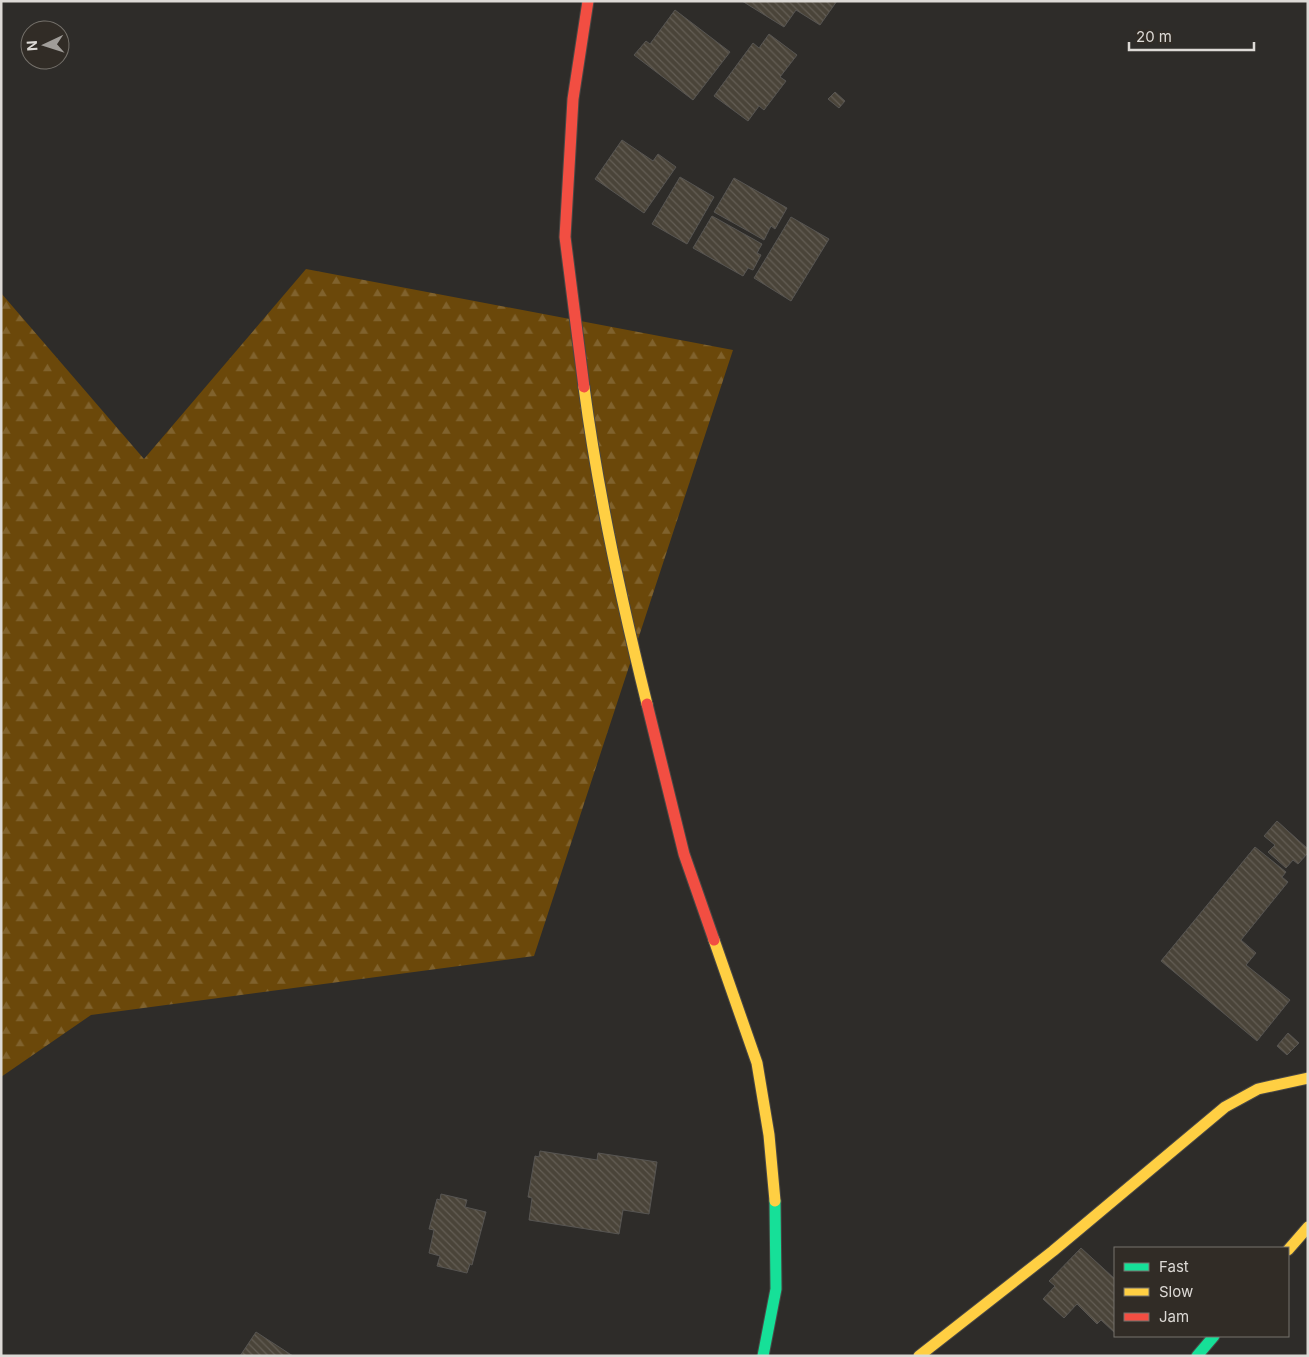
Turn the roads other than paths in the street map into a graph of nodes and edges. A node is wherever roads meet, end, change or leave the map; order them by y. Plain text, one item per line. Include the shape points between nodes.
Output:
1 (588, 1) edge
2 (1308, 1078) edge
3 (1308, 1227) edge
4 (1289, 1249) edge
5 (1213, 1337) edge
6 (763, 1356) edge
7 (919, 1356) edge
8 (1197, 1356) edge

1 - 6 street via 573,99 565,237 580,358 594,466 620,599 684,854 757,1063 776,1208 776,1289
2 - 7 street via 1258,1089 1225,1107 1053,1251
3 - 4 street
5 - 8 street

